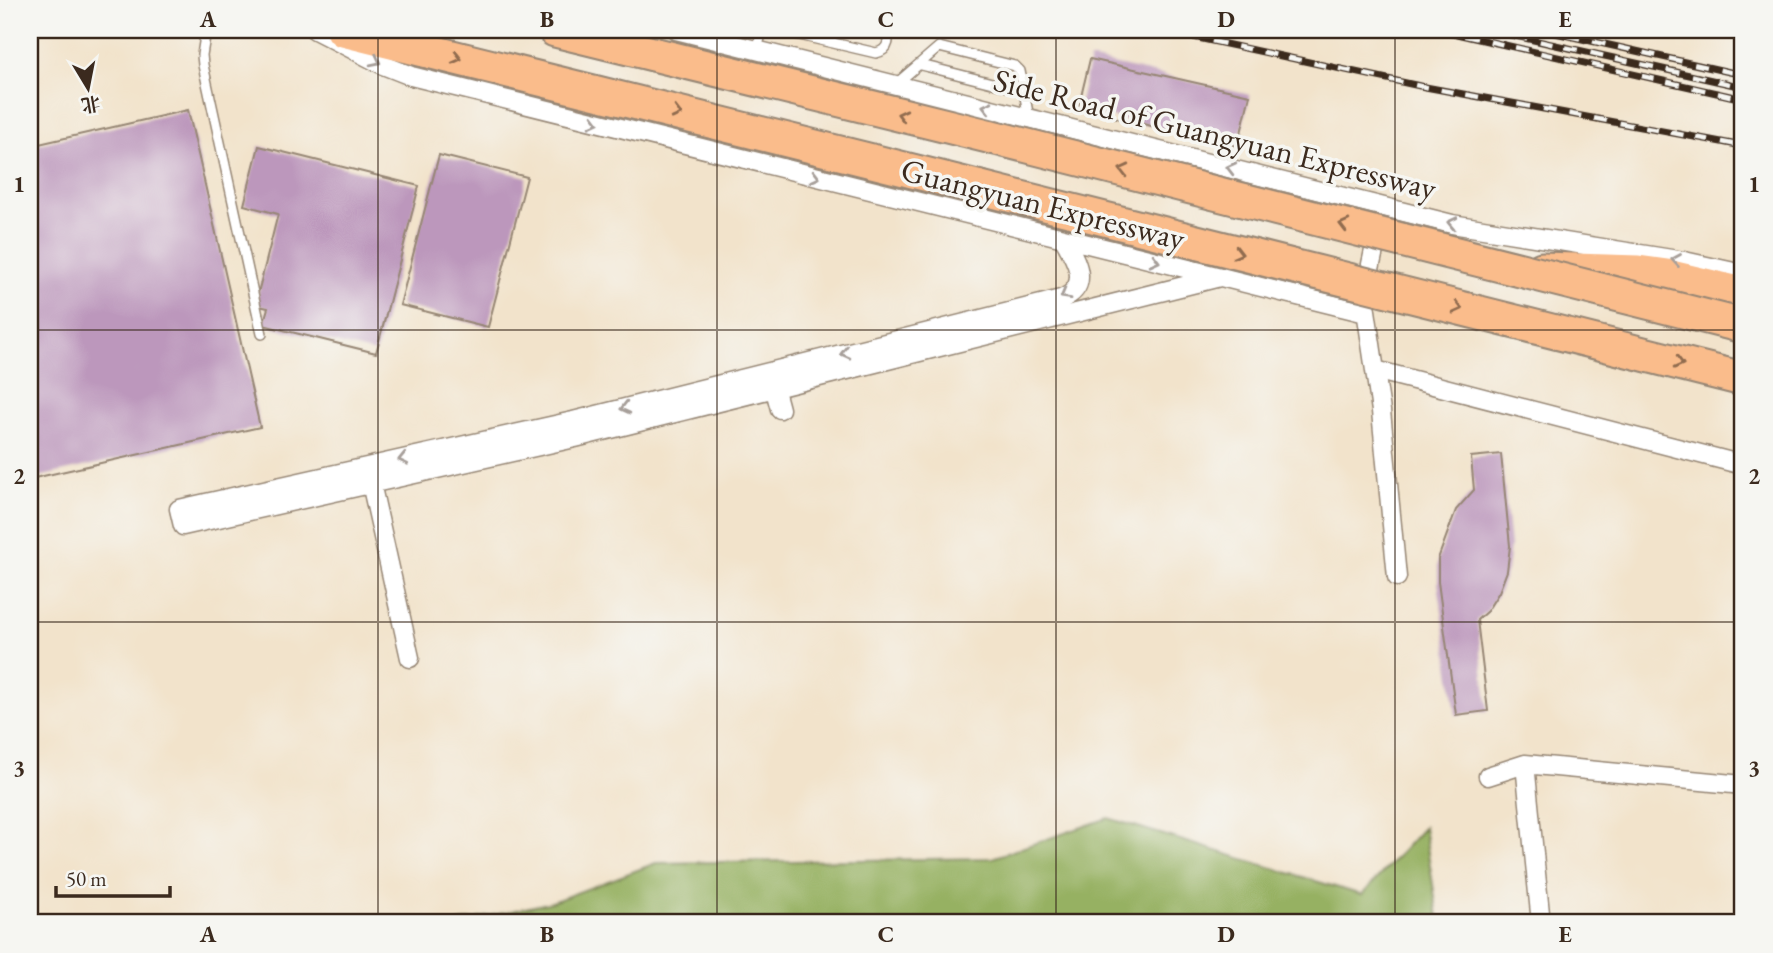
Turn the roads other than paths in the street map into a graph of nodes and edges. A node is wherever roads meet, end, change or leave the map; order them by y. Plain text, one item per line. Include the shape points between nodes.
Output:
1 (206, 30) edge
2 (315, 30) edge
3 (343, 30) edge
4 (555, 30) edge
5 (676, 30) edge
6 (762, 30) edge
7 (778, 30) edge
8 (883, 30) edge
9 (757, 50) junction
10 (920, 65) junction
11 (895, 85) junction
12 (1024, 91) junction
13 (1029, 118) junction
14 (1385, 207) junction
15 (1063, 238) junction
16 (1519, 269) junction
17 (1743, 274) edge
18 (1220, 277) junction
19 (1743, 295) edge
20 (1366, 313) junction
21 (1743, 326) edge
22 (262, 334) dead end
23 (1375, 370) junction
24 (1743, 379) edge
25 (773, 380) junction
26 (780, 410) dead end
27 (1743, 464) edge
28 (370, 475) junction
29 (1397, 577) dead end
30 (410, 658) dead end
31 (1525, 764) junction
32 (1488, 776) dead end
33 (1743, 785) edge
34 (1541, 923) edge

1 - 22 lane via 203,65
2 -> 15 street via 411,76
3 -> 24 highway, Guangyuan Expressway, bridge
16 -> 4 highway, Guangyuan Expressway, bridge
5 - 9 street, Side Road of Guangyuan Expressway
6 - 9 lane
7 - 8 lane via 876,53 888,42
9 - 11 street, Side Road of Guangyuan Expressway
10 - 11 lane
10 - 12 lane
10 - 12 lane via 941,47 1015,66
13 -> 11 street, Side Road of Guangyuan Expressway
12 - 13 lane
14 -> 13 street, Side Road of Guangyuan Expressway
17 -> 14 street, Side Road of Guangyuan Expressway via 1558,239 1472,228
14 - 20 street via 1366,282
15 -> 18 street
15 -> 25 street via 1079,275 1074,291 1064,298
16 - 19 highway, bridge via 1638,272
16 - 21 highway, Guangyuan Expressway, bridge
18 - 20 street
18 - 25 street
20 - 23 street
23 - 27 street
23 - 29 street
25 - 26 street
25 - 28 street via 552,426
28 - 28 street via 179,509 183,526
28 - 30 street
31 - 32 street
31 - 33 street
31 - 34 street

